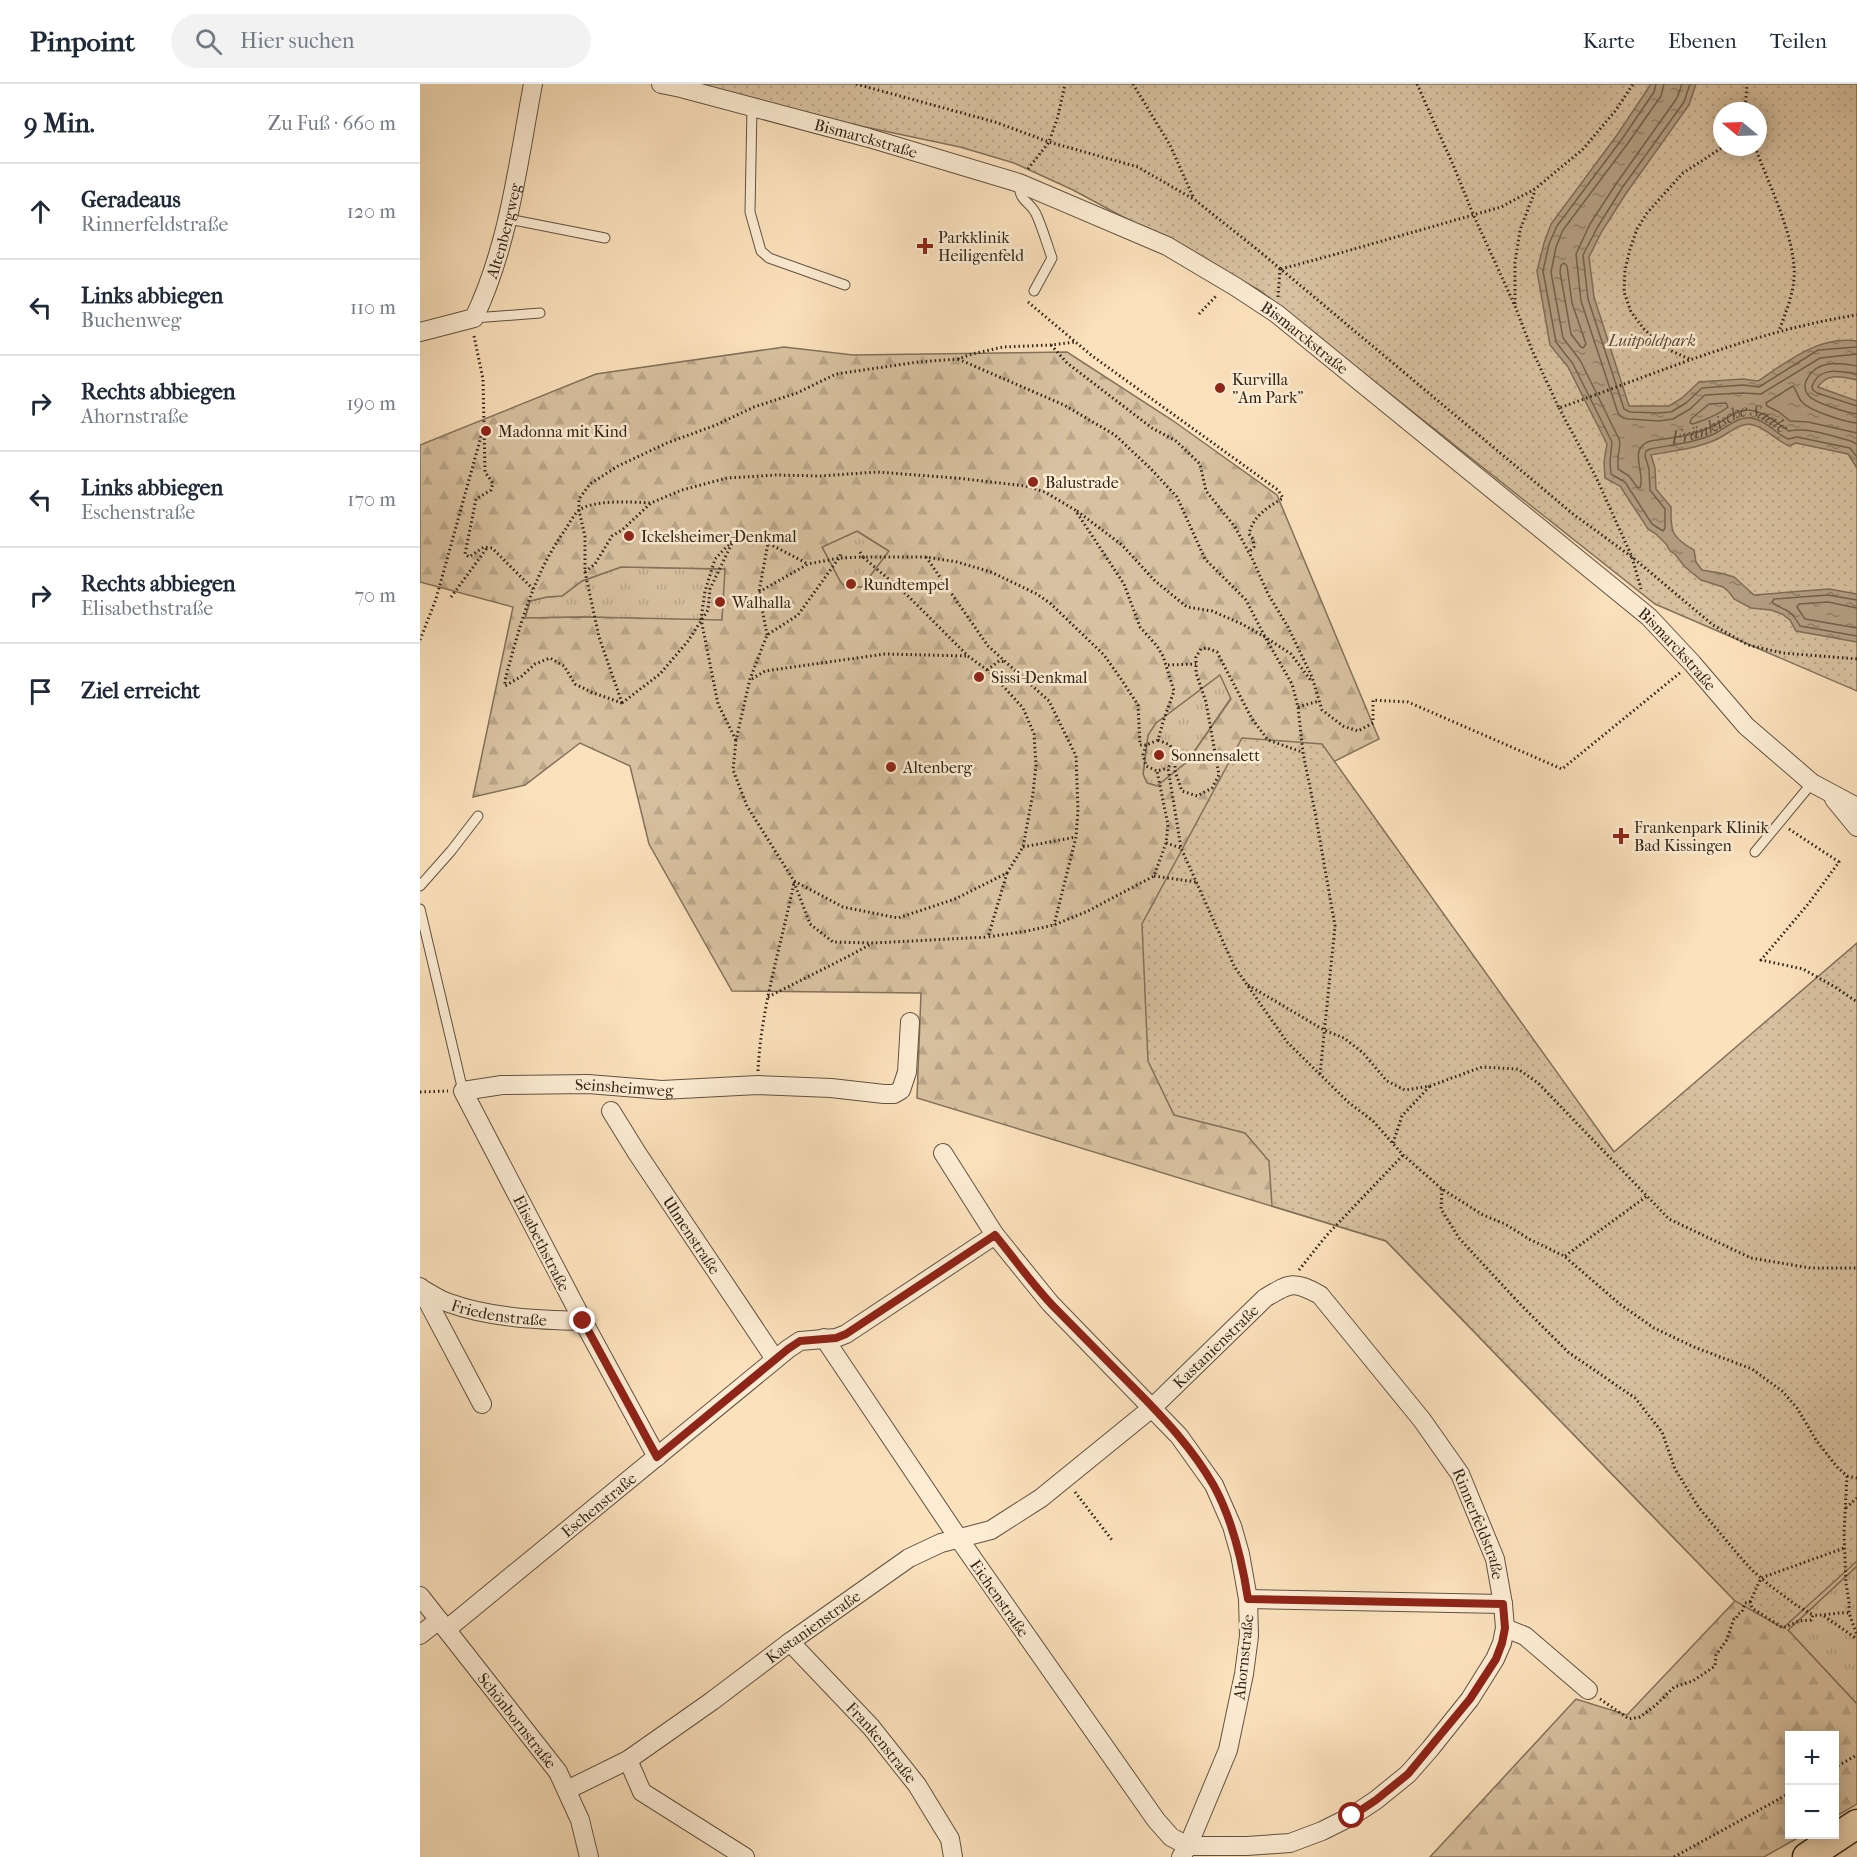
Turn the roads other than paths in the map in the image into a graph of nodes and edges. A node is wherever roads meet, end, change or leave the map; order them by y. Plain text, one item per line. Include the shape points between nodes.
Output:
1 (533, 84) edge
2 (661, 84) edge
3 (752, 107) junction
4 (1019, 183) junction
5 (508, 219) junction
6 (605, 238) dead end
7 (845, 285) dead end
8 (1034, 291) road end
9 (540, 313) dead end
10 (474, 318) junction
11 (420, 332) edge
12 (1812, 783) junction
13 (1830, 794) junction
14 (1857, 807) edge
15 (478, 816) dead end
16 (1857, 827) edge
17 (1755, 852) dead end
18 (420, 886) edge
19 (420, 909) edge
20 (910, 1022) dead end
21 (463, 1091) junction
22 (611, 1111) dead end
23 (943, 1153) dead end
24 (995, 1235) junction
25 (1287, 1285) joint
26 (420, 1287) edge
27 (583, 1321) junction
28 (824, 1338) junction
29 (775, 1359) junction
30 (482, 1404) dead end
31 (1153, 1407) junction
32 (657, 1457) junction
33 (959, 1539) junction
34 (420, 1596) edge
35 (1248, 1599) junction
36 (1503, 1604) junction
37 (443, 1624) junction
38 (1505, 1628) junction
39 (420, 1635) edge
40 (790, 1642) junction
41 (1588, 1690) road end
42 (628, 1760) junction
43 (567, 1790) junction
44 (1857, 1824) edge
45 (1287, 1850) edge
46 (1185, 1851) edge
47 (589, 1857) edge
48 (745, 1857) edge
49 (952, 1857) edge
50 (1807, 1857) edge

1 - 5 street, Altenbergweg
2 - 3 street, Bismarckstraße
3 - 4 street, Bismarckstraße
3 - 7 lane via 750,212 761,251 769,258
4 - 8 lane via 1022,197 1036,213 1052,258
4 - 12 street, Bismarckstraße via 1167,246 1277,314 1649,616 1746,726
5 - 6 lane
5 - 10 street, Altenbergweg via 486,293
9 - 10 lane
10 - 11 street
12 - 13 street, Bismarckstraße
12 - 17 lane
13 - 14 street, Bismarckstraße
13 - 16 street, Bismarckstraße
15 - 18 lane
19 - 21 lane
20 - 21 street, Seinsheimweg via 905,1082 894,1094 758,1085 662,1090 588,1084 502,1085
21 - 27 street, Elisabethstraße
22 - 29 street, Ulmenstraße
23 - 24 street, Ahornstraße
24 - 28 street, Eschenstraße via 846,1334
24 - 31 street, Ahornstraße via 1050,1303
25 - 31 street, Kastanienstraße via 1264,1298
25 - 36 street, Rinnerfeldstraße via 1304,1287 1320,1295 1422,1420 1460,1474 1496,1559
26 - 27 street, Friedenstraße via 447,1303 490,1314
26 - 30 street, Friedenstraße
27 - 32 street, Elisabethstraße
28 - 29 street, Eschenstraße via 800,1341
28 - 33 street, Eichenstraße
29 - 32 street, Eschenstraße
31 - 33 street, Kastanienstraße via 1025,1509 991,1530
31 - 35 street, Ahornstraße via 1214,1485 1232,1526
32 - 37 street, Eschenstraße
33 - 40 street, Kastanienstraße via 909,1558
33 - 46 street, Eichenstraße via 1156,1820
34 - 37 street, Schönbornstraße
35 - 36 street
35 - 46 street, Ahornstraße via 1244,1674 1228,1750
36 - 38 street, Rinnerfeldstraße
37 - 39 street, Eschenstraße
37 - 43 street, Schönbornstraße via 558,1772
38 - 41 street via 1525,1636
38 - 45 street, Rinnerfeldstraße via 1496,1659 1470,1699 1408,1774 1352,1816
40 - 42 street, Kastanienstraße
40 - 49 street, Frankenstraße via 871,1727 916,1785 950,1839
42 - 43 street, Kastanienstraße
42 - 48 street via 642,1792
43 - 47 street, Schönbornstraße
44 - 50 main road
45 - 46 street, Rinnerfeldstraße via 1247,1846

